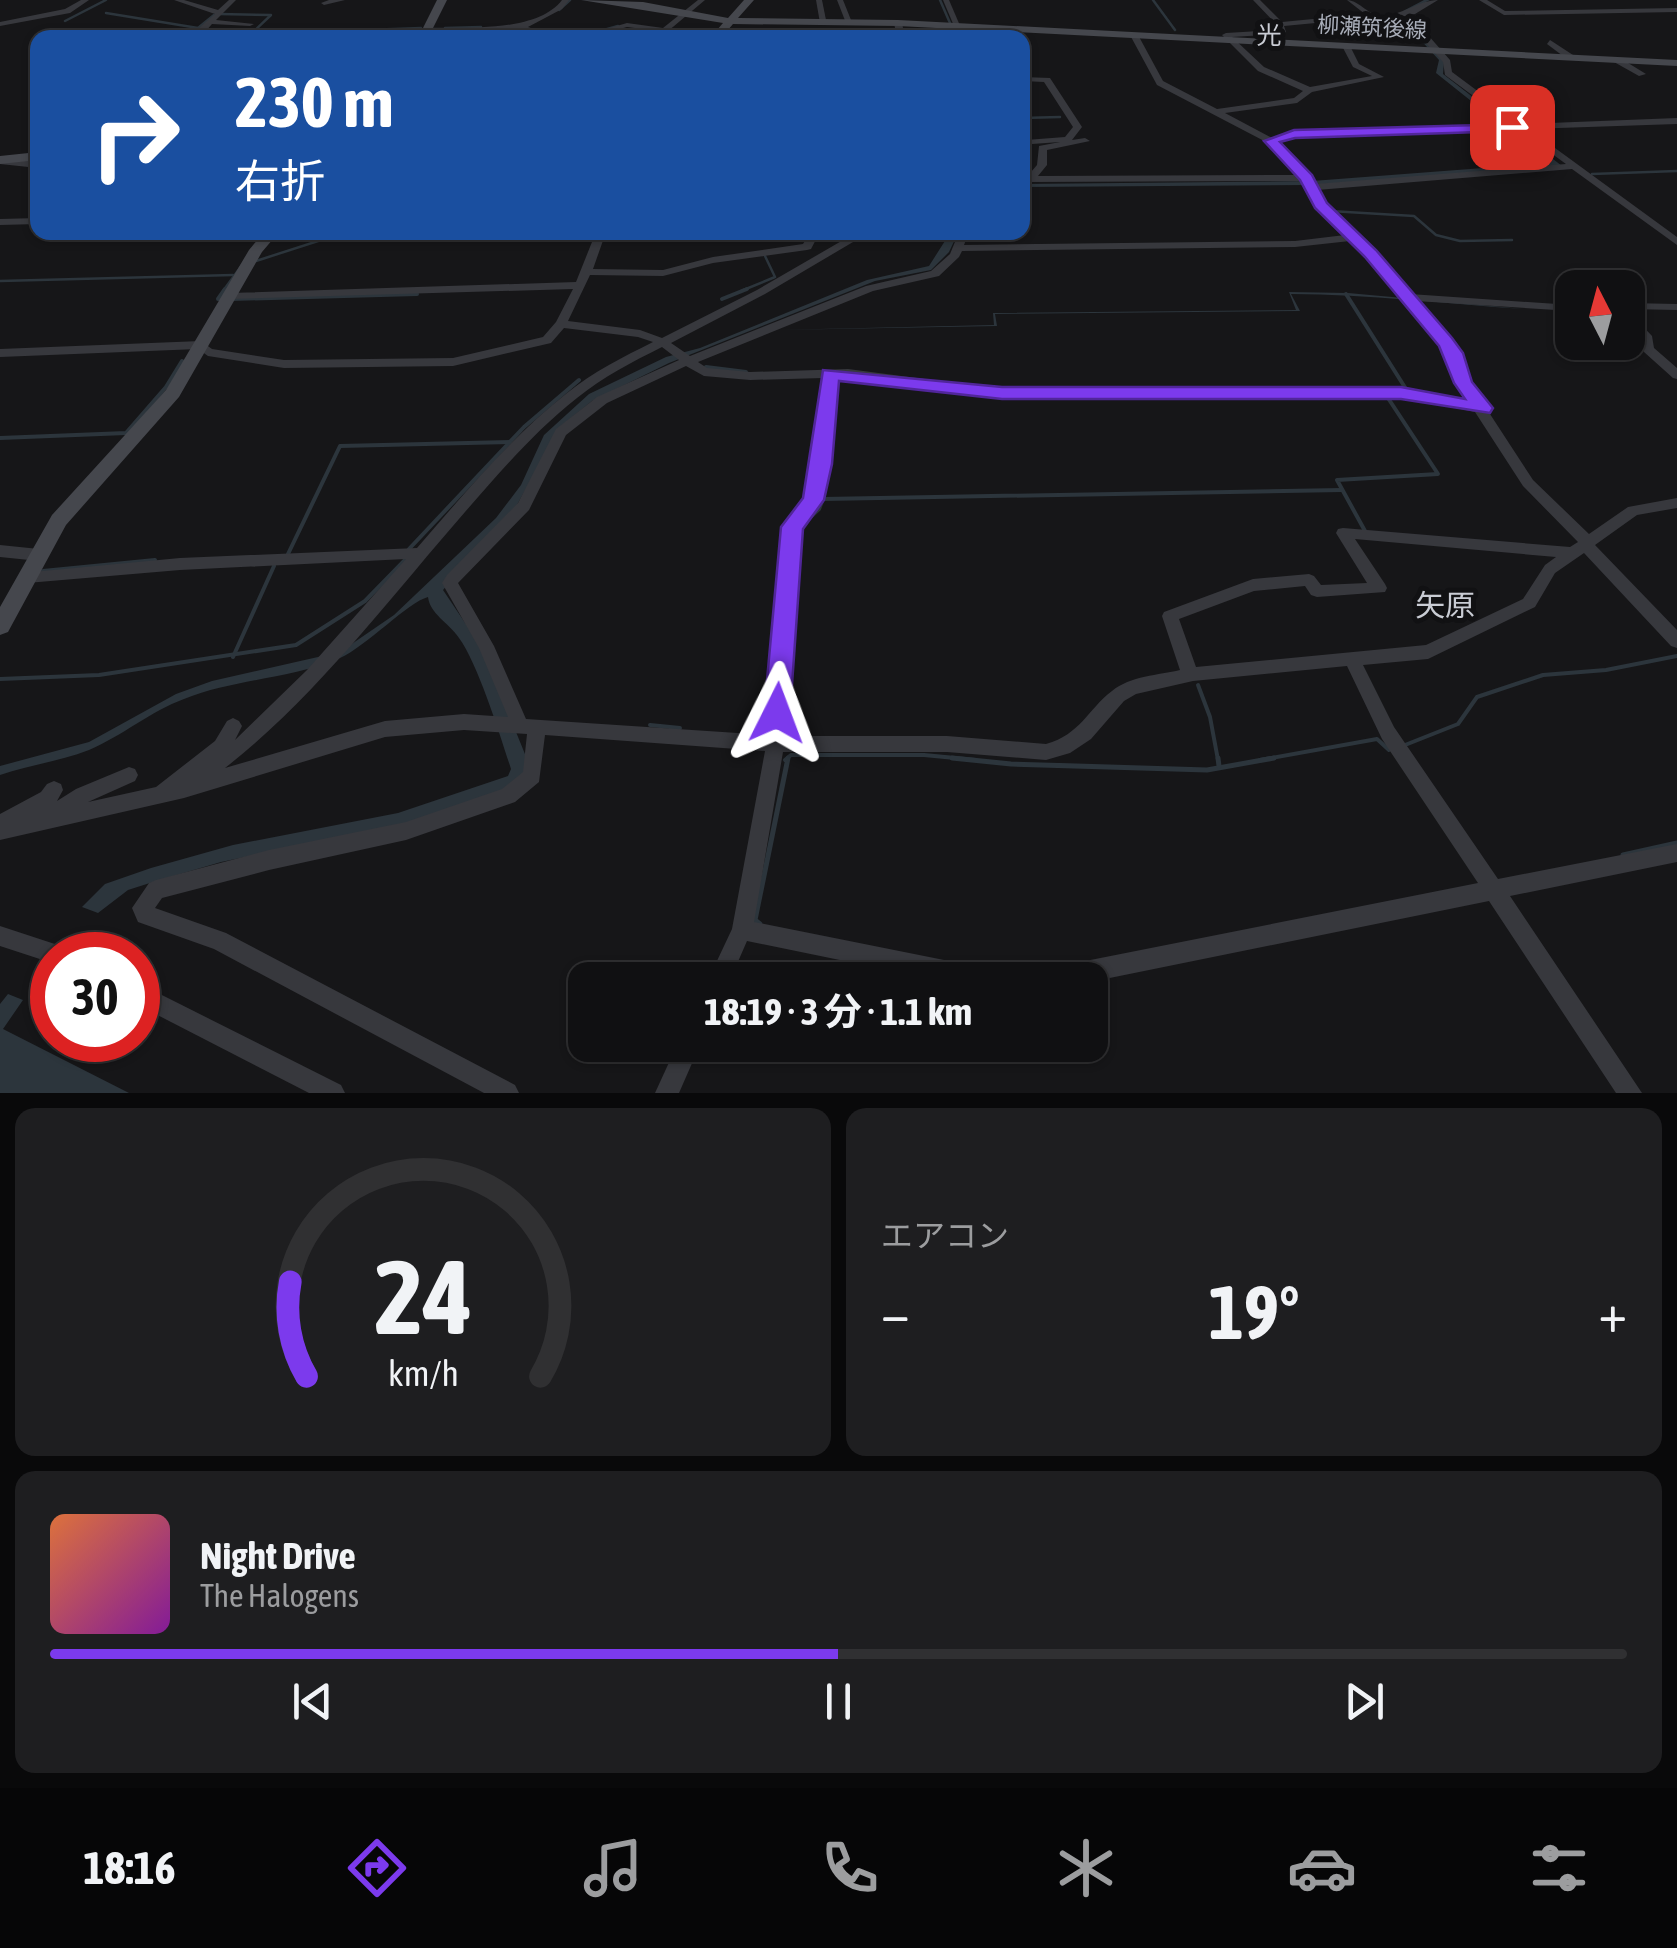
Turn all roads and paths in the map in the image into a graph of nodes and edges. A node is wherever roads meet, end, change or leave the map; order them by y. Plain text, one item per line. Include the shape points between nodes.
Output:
1 (86, 0) edge
2 (177, 0) edge
3 (232, 0) edge
4 (342, 0) edge
5 (442, 0) edge
6 (566, 0) edge
7 (586, 0) edge
8 (702, 0) edge
9 (749, 0) edge
10 (819, 0) edge
11 (840, 0) edge
12 (946, 0) edge
13 (1256, 0) edge
14 (1350, 0) edge
15 (1435, 0) edge
16 (1482, 0) edge
17 (1662, 0) edge
18 (324, 3) dead end
19 (1677, 9) edge
20 (220, 13) junction
21 (684, 14) junction
22 (1377, 18) junction
23 (1322, 19) junction
24 (730, 21) junction
25 (210, 22) junction
26 (824, 23) junction
27 (850, 23) junction
28 (898, 23) junction
29 (0, 24) edge
30 (250, 24) dead end
31 (1280, 24) junction
32 (521, 26) junction
33 (958, 26) junction
34 (202, 30) edge
35 (427, 30) edge
36 (473, 30) edge
37 (533, 30) edge
38 (606, 30) edge
39 (664, 30) joint
40 (722, 30) edge
41 (899, 30) edge
42 (1000, 30) edge
43 (1030, 33) edge
44 (1134, 35) junction
45 (1342, 39) junction
46 (1228, 40) junction
47 (1550, 42) dead end
48 (1434, 51) junction
49 (1540, 56) junction
50 (1570, 57) junction
51 (1617, 60) junction
52 (1677, 63) edge
53 (1553, 64) dead end
54 (1642, 74) dead end
55 (1030, 79) edge
56 (1309, 90) junction
57 (1216, 112) junction
58 (1677, 122) edge
59 (1511, 127) junction
60 (1085, 141) dead end
61 (1271, 141) junction
62 (1030, 142) edge
63 (30, 157) edge
64 (0, 160) edge
65 (30, 164) edge
66 (1570, 167) junction
67 (1310, 183) junction
68 (30, 221) edge
69 (0, 222) edge
70 (1677, 226) edge
71 (1660, 227) junction
72 (1354, 237) junction
73 (265, 240) edge
74 (599, 240) edge
75 (811, 240) edge
76 (851, 240) edge
77 (961, 240) edge
78 (1677, 242) edge
79 (807, 247) junction
80 (958, 248) junction
81 (813, 263) junction
82 (590, 272) junction
83 (579, 285) junction
84 (230, 296) junction
85 (1408, 297) junction
86 (1645, 306) edge
87 (1555, 307) edge
88 (1677, 307) edge
89 (563, 324) junction
90 (1645, 335) edge
91 (662, 341) junction
92 (201, 345) junction
93 (0, 353) edge
94 (682, 359) junction
95 (830, 374) junction
96 (1677, 375) edge
97 (1483, 408) junction
98 (1677, 503) edge
99 (1582, 546) junction
100 (0, 552) edge
101 (421, 553) junction
102 (38, 555) junction
103 (27, 577) junction
104 (0, 626) edge
105 (1677, 640) edge
106 (1351, 658) junction
107 (1190, 674) junction
108 (529, 725) junction
109 (233, 726) dead end
110 (775, 744) junction
111 (129, 775) dead end
112 (184, 789) junction
113 (54, 790) dead end
114 (157, 795) junction
115 (42, 822) junction
116 (0, 828) edge
117 (1677, 853) edge
118 (1492, 890) junction
119 (742, 930) junction
120 (0, 936) edge
121 (30, 946) edge
122 (727, 962) edge
123 (900, 962) edge
124 (1108, 967) edge
125 (160, 1005) edge
126 (681, 1062) edge
127 (332, 1093) edge
128 (506, 1093) edge
129 (667, 1093) edge
130 (1630, 1093) edge

1 - 29 street via 67,11
2 - 20 street
3 - 20 street
4 - 18 street
5 - 35 main road
6 - 32 street
7 - 21 main road, 柳瀬筑後線
8 - 21 street
9 - 24 main road
10 - 26 street
11 - 27 street
12 - 33 street
13 - 31 street
14 - 22 street
15 - 22 street
16 - 19 street via 1504,12
17 - 19 street
20 - 25 street
21 - 24 main road, 柳瀬筑後線
21 - 39 street
22 - 23 street
22 - 48 street via 1413,27
23 - 31 street
23 - 45 street
24 - 26 main road, 柳瀬筑後線
24 - 40 main road
25 - 30 street
25 - 34 street
26 - 27 main road, 柳瀬筑後線
27 - 28 main road, 柳瀬筑後線
28 - 33 main road, 柳瀬筑後線
28 - 41 street
31 - 46 street via 1282,32 1228,34
32 - 36 street
32 - 37 street
33 - 42 main road, 柳瀬筑後線
38 - 39 street via 627,24
43 - 44 main road, 柳瀬筑後線
44 - 46 main road, 柳瀬筑後線
44 - 57 street via 1160,83
45 - 46 main road, 柳瀬筑後線
45 - 48 main road, 柳瀬筑後線
45 - 56 street via 1356,65 1380,77
46 - 56 street via 1261,69
47 - 50 street
48 - 49 main road, 柳瀬筑後線
48 - 59 street via 1447,62 1448,73
49 - 50 main road, 柳瀬筑後線
49 - 53 street
50 - 51 main road, 柳瀬筑後線
51 - 52 main road, 柳瀬筑後線
51 - 54 street
55 - 62 street via 1047,80 1078,126 1068,139
56 - 57 street via 1297,100
57 - 61 street
58 - 59 street
59 - 61 street via 1294,134
59 - 66 street
60 - 67 street via 1042,148 1042,165 1030,179
61 - 67 street
63 - 64 main road
64 - 65 street
66 - 67 street
66 - 71 street
67 - 72 street via 1320,205
68 - 69 street
70 - 71 street
71 - 78 street
72 - 80 street via 1296,244
72 - 85 street
73 - 84 main road
74 - 82 street
75 - 79 street
76 - 81 street
77 - 80 street
79 - 81 street
79 - 82 street via 663,273
80 - 94 street via 936,274 870,288
81 - 91 street
82 - 83 street
83 - 84 street
83 - 89 street
84 - 92 main road
85 - 87 street
85 - 97 street via 1454,353 1460,377
86 - 88 street
89 - 91 street
89 - 92 street via 548,340 453,362 284,364 208,352
90 - 96 street via 1648,349
91 - 94 street
91 - 101 street via 621,357 544,418
92 - 93 street
92 - 102 main road via 173,392 58,520
94 - 95 street via 704,372
94 - 108 street via 602,400 561,432 524,506 450,583
95 - 97 street via 1002,393 1401,393
95 - 110 street via 813,500 792,527
97 - 99 street via 1528,483
98 - 99 street via 1633,511
99 - 105 street
99 - 106 street via 1550,569 1529,603 1436,648
99 - 107 street via 1343,533 1378,588 1317,591 1309,580 1253,585 1170,616
100 - 102 street
101 - 103 street
101 - 112 street via 253,736
102 - 103 main road
103 - 104 main road
106 - 107 street
106 - 118 street via 1388,733
107 - 110 street via 1118,696 1085,733 1046,752 948,744
108 - 110 street
108 - 112 street via 385,728
108 - 128 street via 532,776 508,796 377,838 156,890 142,908 157,921 220,940
109 - 114 street via 221,747
110 - 119 street
111 - 115 street via 83,794
112 - 114 street
113 - 116 street
114 - 115 street
115 - 116 street
117 - 118 street
118 - 124 street
118 - 130 street
119 - 122 street
119 - 123 street
120 - 121 street
125 - 127 street
126 - 129 street

